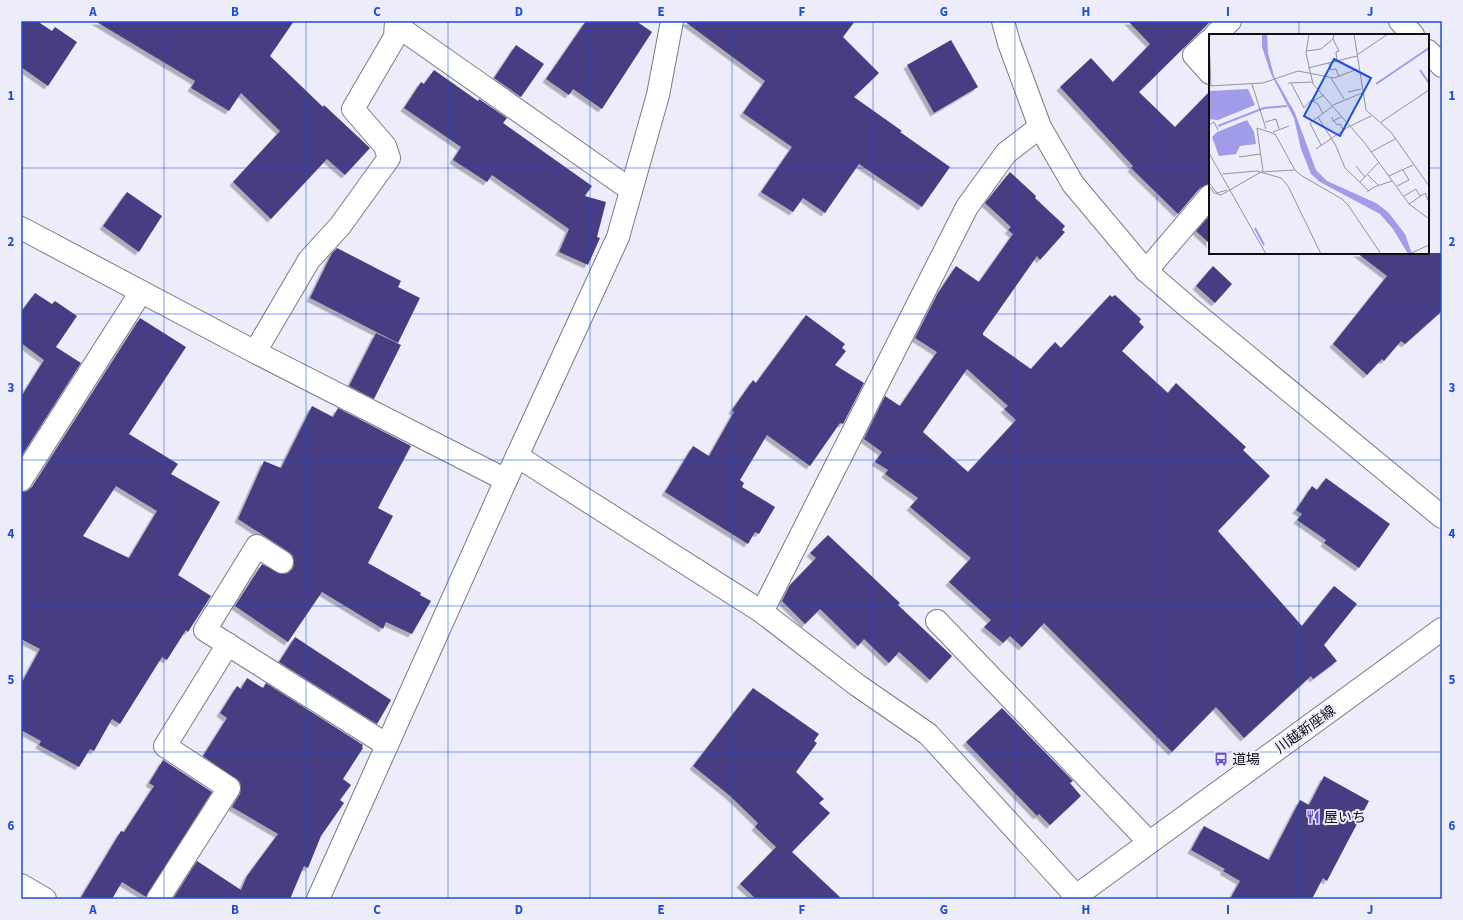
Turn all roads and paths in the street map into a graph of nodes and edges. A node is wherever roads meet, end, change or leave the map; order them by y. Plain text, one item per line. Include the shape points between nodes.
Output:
1 (672, 21) edge
2 (1003, 21) edge
3 (1230, 21) edge
4 (1400, 21) edge
5 (396, 23) edge
6 (1216, 34) edge
7 (1412, 34) edge
8 (1209, 41) edge
9 (1429, 52) edge
10 (1442, 66) edge
11 (1209, 72) edge
12 (1040, 127) junction
13 (631, 190) junction
14 (1209, 197) edge
15 (21, 228) edge
16 (1146, 271) junction
17 (141, 292) junction
18 (255, 352) junction
19 (517, 456) junction
20 (21, 480) edge
21 (506, 480) junction
22 (1442, 517) edge
23 (282, 562) dead end
24 (762, 612) junction
25 (937, 621) dead end
26 (1442, 629) edge
27 (228, 644) junction
28 (387, 745) junction
29 (1149, 842) junction
30 (21, 885) edge
31 (1074, 898) edge
32 (45, 899) edge
33 (158, 899) edge
34 (318, 899) edge

1 - 13 street via 658,95
2 - 12 street
3 - 6 street
4 - 7 street
5 - 13 street
5 - 18 street via 394,37 353,109 385,146 390,158 340,226 309,260
8 - 11 street via 1194,55
9 - 10 street
12 - 16 street via 1073,184
12 - 24 street via 1006,153 967,207
13 - 19 street via 618,237
14 - 16 street
15 - 17 street
16 - 22 street
17 - 18 street
17 - 20 street
18 - 21 street
19 - 21 street
19 - 24 street
21 - 28 street
23 - 27 street via 257,546 205,630
24 - 31 street via 858,686 928,734
25 - 29 street
26 - 29 street, 川越新座線
27 - 28 street
27 - 33 street via 165,746 229,788
28 - 34 street
29 - 31 street, 川越新座線
30 - 32 street

